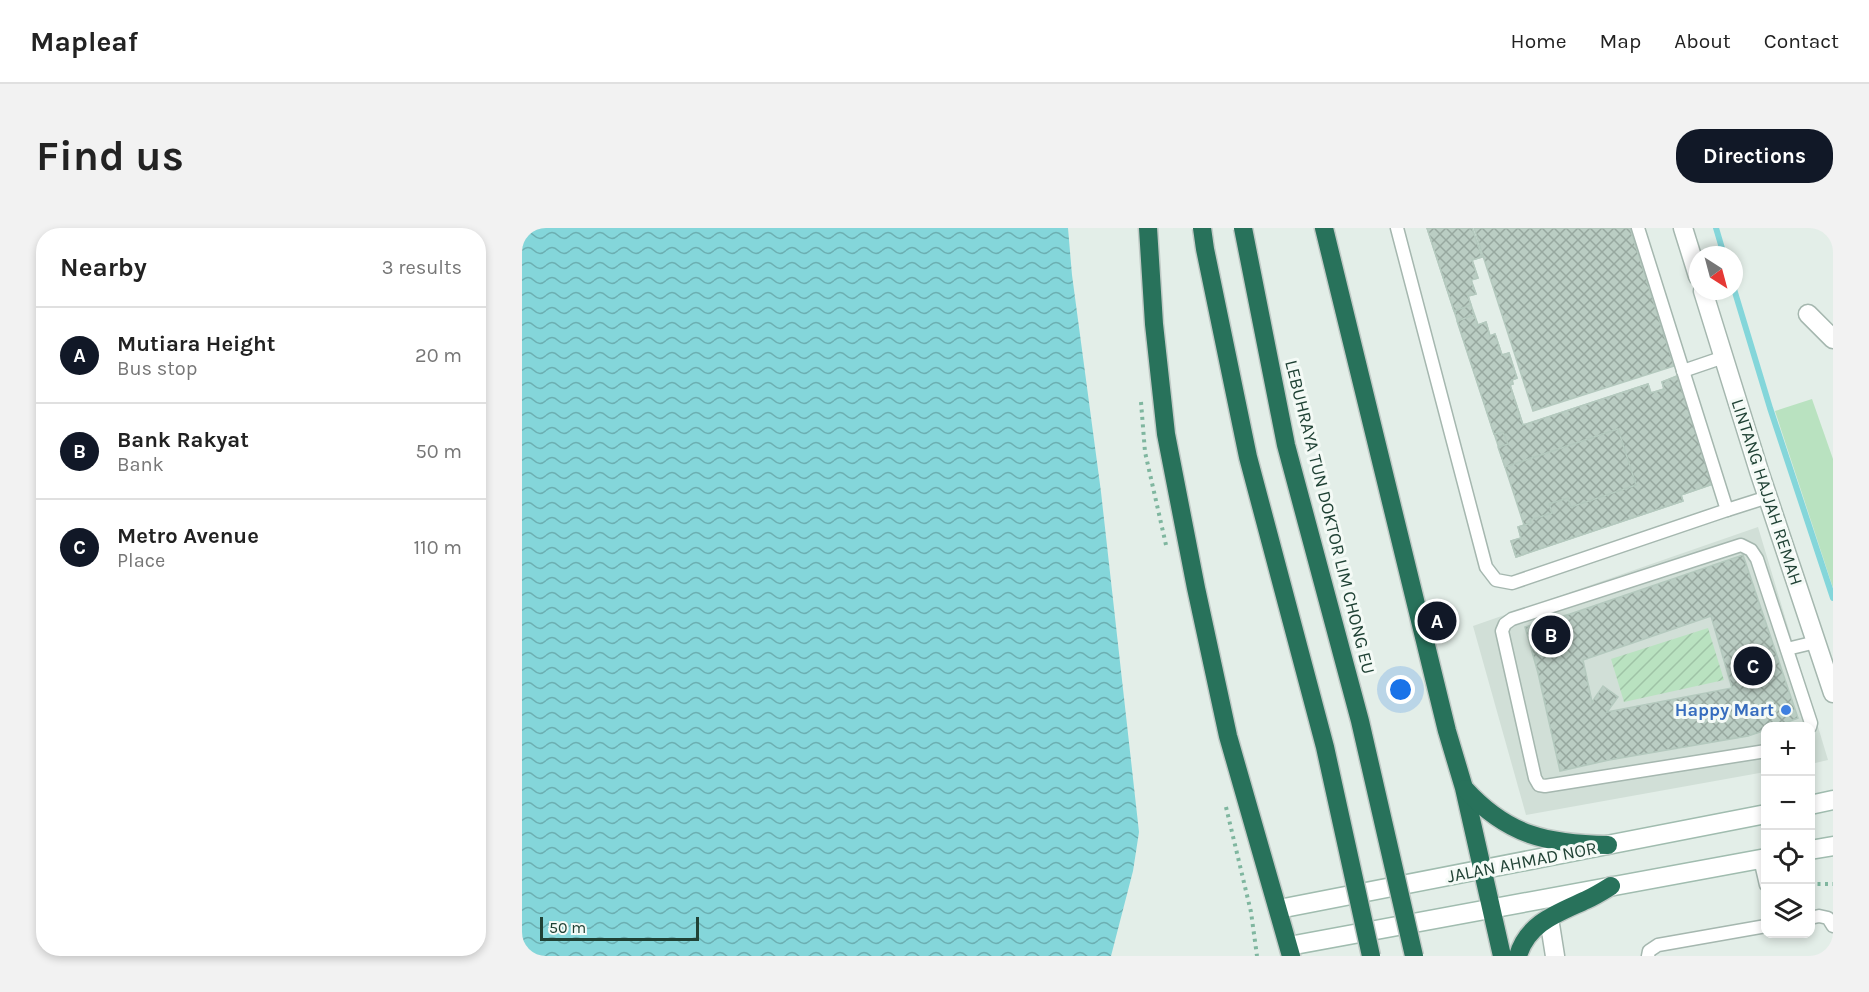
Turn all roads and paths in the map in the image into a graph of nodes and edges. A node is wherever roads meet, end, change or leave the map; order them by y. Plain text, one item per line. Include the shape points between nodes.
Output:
1 (1148, 228) edge
2 (1202, 228) edge
3 (1243, 228) edge
4 (1324, 228) edge
5 (1397, 228) edge
6 (1638, 228) edge
7 (1683, 228) edge
8 (1689, 247) edge
9 (1706, 300) edge
10 (1808, 314) dead end
11 (1833, 339) edge
12 (1724, 357) junction
13 (1683, 371) junction
14 (1768, 497) junction
15 (1727, 510) junction
16 (1816, 642) junction
17 (1787, 649) junction
18 (1833, 693) edge
19 (1810, 722) edge
20 (1761, 752) edge
21 (1464, 788) junction
22 (1761, 815) edge
23 (1608, 845) junction
24 (1833, 846) edge
25 (1815, 849) edge
26 (1761, 859) edge
27 (1483, 870) junction
28 (1815, 884) edge
29 (1833, 884) edge
30 (1611, 886) junction
31 (1279, 909) junction
32 (1492, 910) junction
33 (1815, 917) edge
34 (1549, 918) junction
35 (1833, 926) edge
36 (1761, 927) edge
37 (1290, 951) edge
38 (1371, 956) edge
39 (1414, 956) edge
40 (1502, 956) edge
41 (1518, 956) edge
42 (1555, 956) edge
43 (1648, 956) edge

1 - 31 highway via 1168,445 1228,736
2 - 38 highway, bridge via 1248,457 1325,747
3 - 39 highway, LEBUHRAYA TUN DOKTOR LIM CHONG EU, bridge via 1286,445 1360,721
4 - 21 highway
5 - 15 lane via 1486,567 1496,580 1512,583
6 - 13 lane
7 - 8 main road
9 - 12 main road, LINTANG HAJJAH REMAH
10 - 11 main road
12 - 13 lane
12 - 14 main road, LINTANG HAJJAH REMAH
13 - 15 lane
14 - 15 lane
14 - 16 main road, LINTANG HAJJAH REMAH
16 - 17 lane
16 - 18 main road, LINTANG HAJJAH REMAH
17 - 19 lane
17 - 20 lane via 1757,559 1741,545 1512,619 1502,631 1539,784
21 - 23 highway via 1478,803 1521,832 1551,841
21 - 27 highway
22 - 23 main road, JALAN AHMAD NOR
23 - 27 main road, JALAN AHMAD NOR
24 - 25 main road
26 - 30 main road
27 - 31 main road, JALAN AHMAD NOR
27 - 32 highway
28 - 29 path
30 - 32 main road
30 - 34 highway
31 - 37 highway
32 - 37 main road
32 - 40 highway
33 - 35 lane via 1828,918
34 - 41 highway via 1526,938
34 - 42 main road
36 - 43 lane via 1658,945

